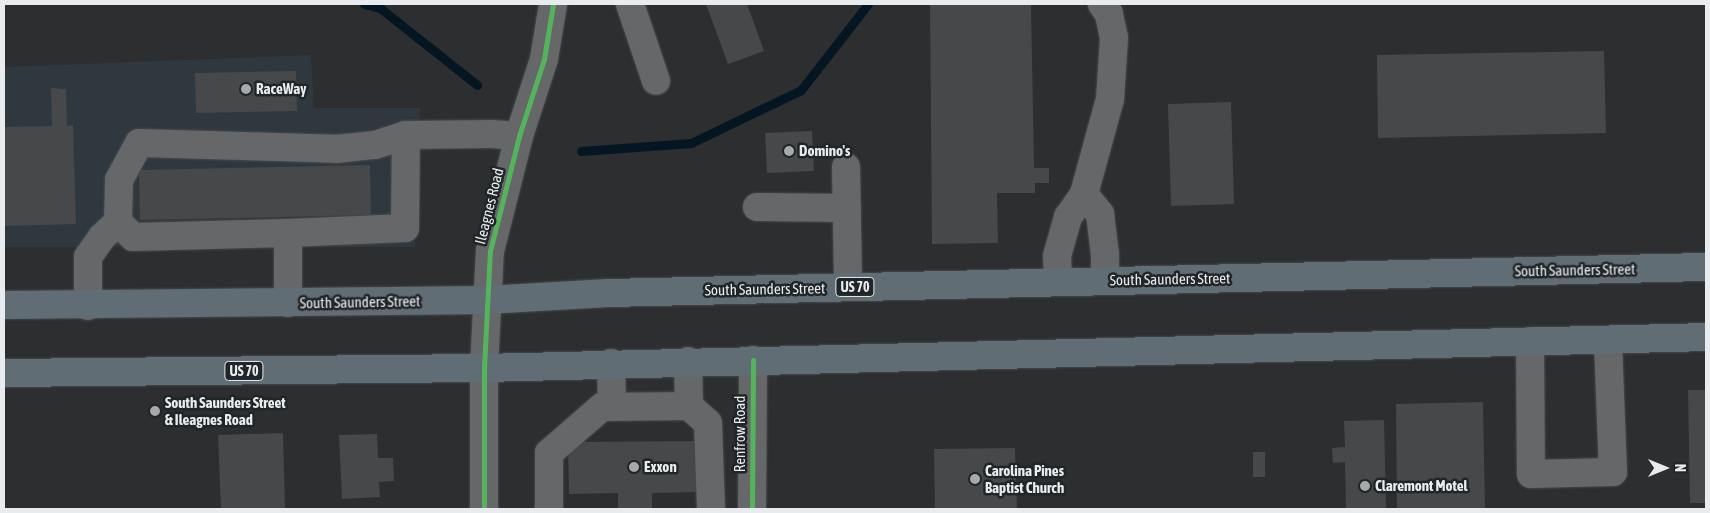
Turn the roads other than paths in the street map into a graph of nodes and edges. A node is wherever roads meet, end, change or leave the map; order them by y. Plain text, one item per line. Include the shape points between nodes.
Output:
1 (553, 4) edge
2 (630, 4) edge
3 (1102, 4) edge
4 (656, 81) dead end
5 (406, 135) junction
6 (519, 136) junction
7 (846, 167) dead end
8 (1084, 194) junction
9 (757, 207) dead end
10 (846, 208) junction
11 (118, 222) junction
12 (288, 232) junction
13 (1706, 267) edge
14 (1105, 281) junction
15 (1058, 282) junction
16 (848, 287) junction
17 (487, 300) junction
18 (288, 303) junction
19 (4, 304) edge
20 (88, 306) junction
21 (1706, 337) edge
22 (1608, 340) junction
23 (1530, 341) junction
24 (753, 360) junction
25 (688, 361) junction
26 (611, 363) junction
27 (484, 368) junction
28 (4, 373) edge
29 (690, 406) junction
30 (612, 407) junction
31 (484, 509) edge
32 (550, 509) edge
33 (711, 509) edge
34 (752, 509) edge

1 - 6 street, Ileagnes Road via 544,59
2 - 4 street
3 - 8 street via 1109,14 1114,38 1114,63 1110,99
5 - 6 street
5 - 11 street via 375,145 336,149 139,143 119,180
5 - 12 street via 405,228
6 - 17 street, Ileagnes Road via 492,244
7 - 10 street
8 - 14 street via 1100,214
8 - 15 street via 1068,217 1058,256
9 - 10 street
10 - 16 street
11 - 12 street via 133,237
11 - 20 street via 88,257
12 - 18 street
13 - 14 highway, South Saunders Street / US 70
14 - 15 highway, South Saunders Street / US 70
15 - 16 highway, South Saunders Street / US 70
16 - 17 highway, South Saunders Street / US 70 via 609,293
17 - 18 highway, South Saunders Street / US 70
17 - 27 street, Ileagnes Road
18 - 20 highway, South Saunders Street / US 70
19 - 20 highway, South Saunders Street / US 70
21 - 22 highway, US 70
22 - 23 highway, US 70
22 - 23 street via 1613,472 1564,474 1531,474
23 - 24 highway, US 70
24 - 25 highway, US 70
24 - 34 street, Renfrow Road
25 - 26 highway, US 70
25 - 29 street
26 - 27 highway, US 70
26 - 30 street
27 - 28 highway, US 70
27 - 31 street, Ileagnes Road
29 - 30 street
29 - 33 street via 708,423
30 - 32 street via 602,407 549,453

